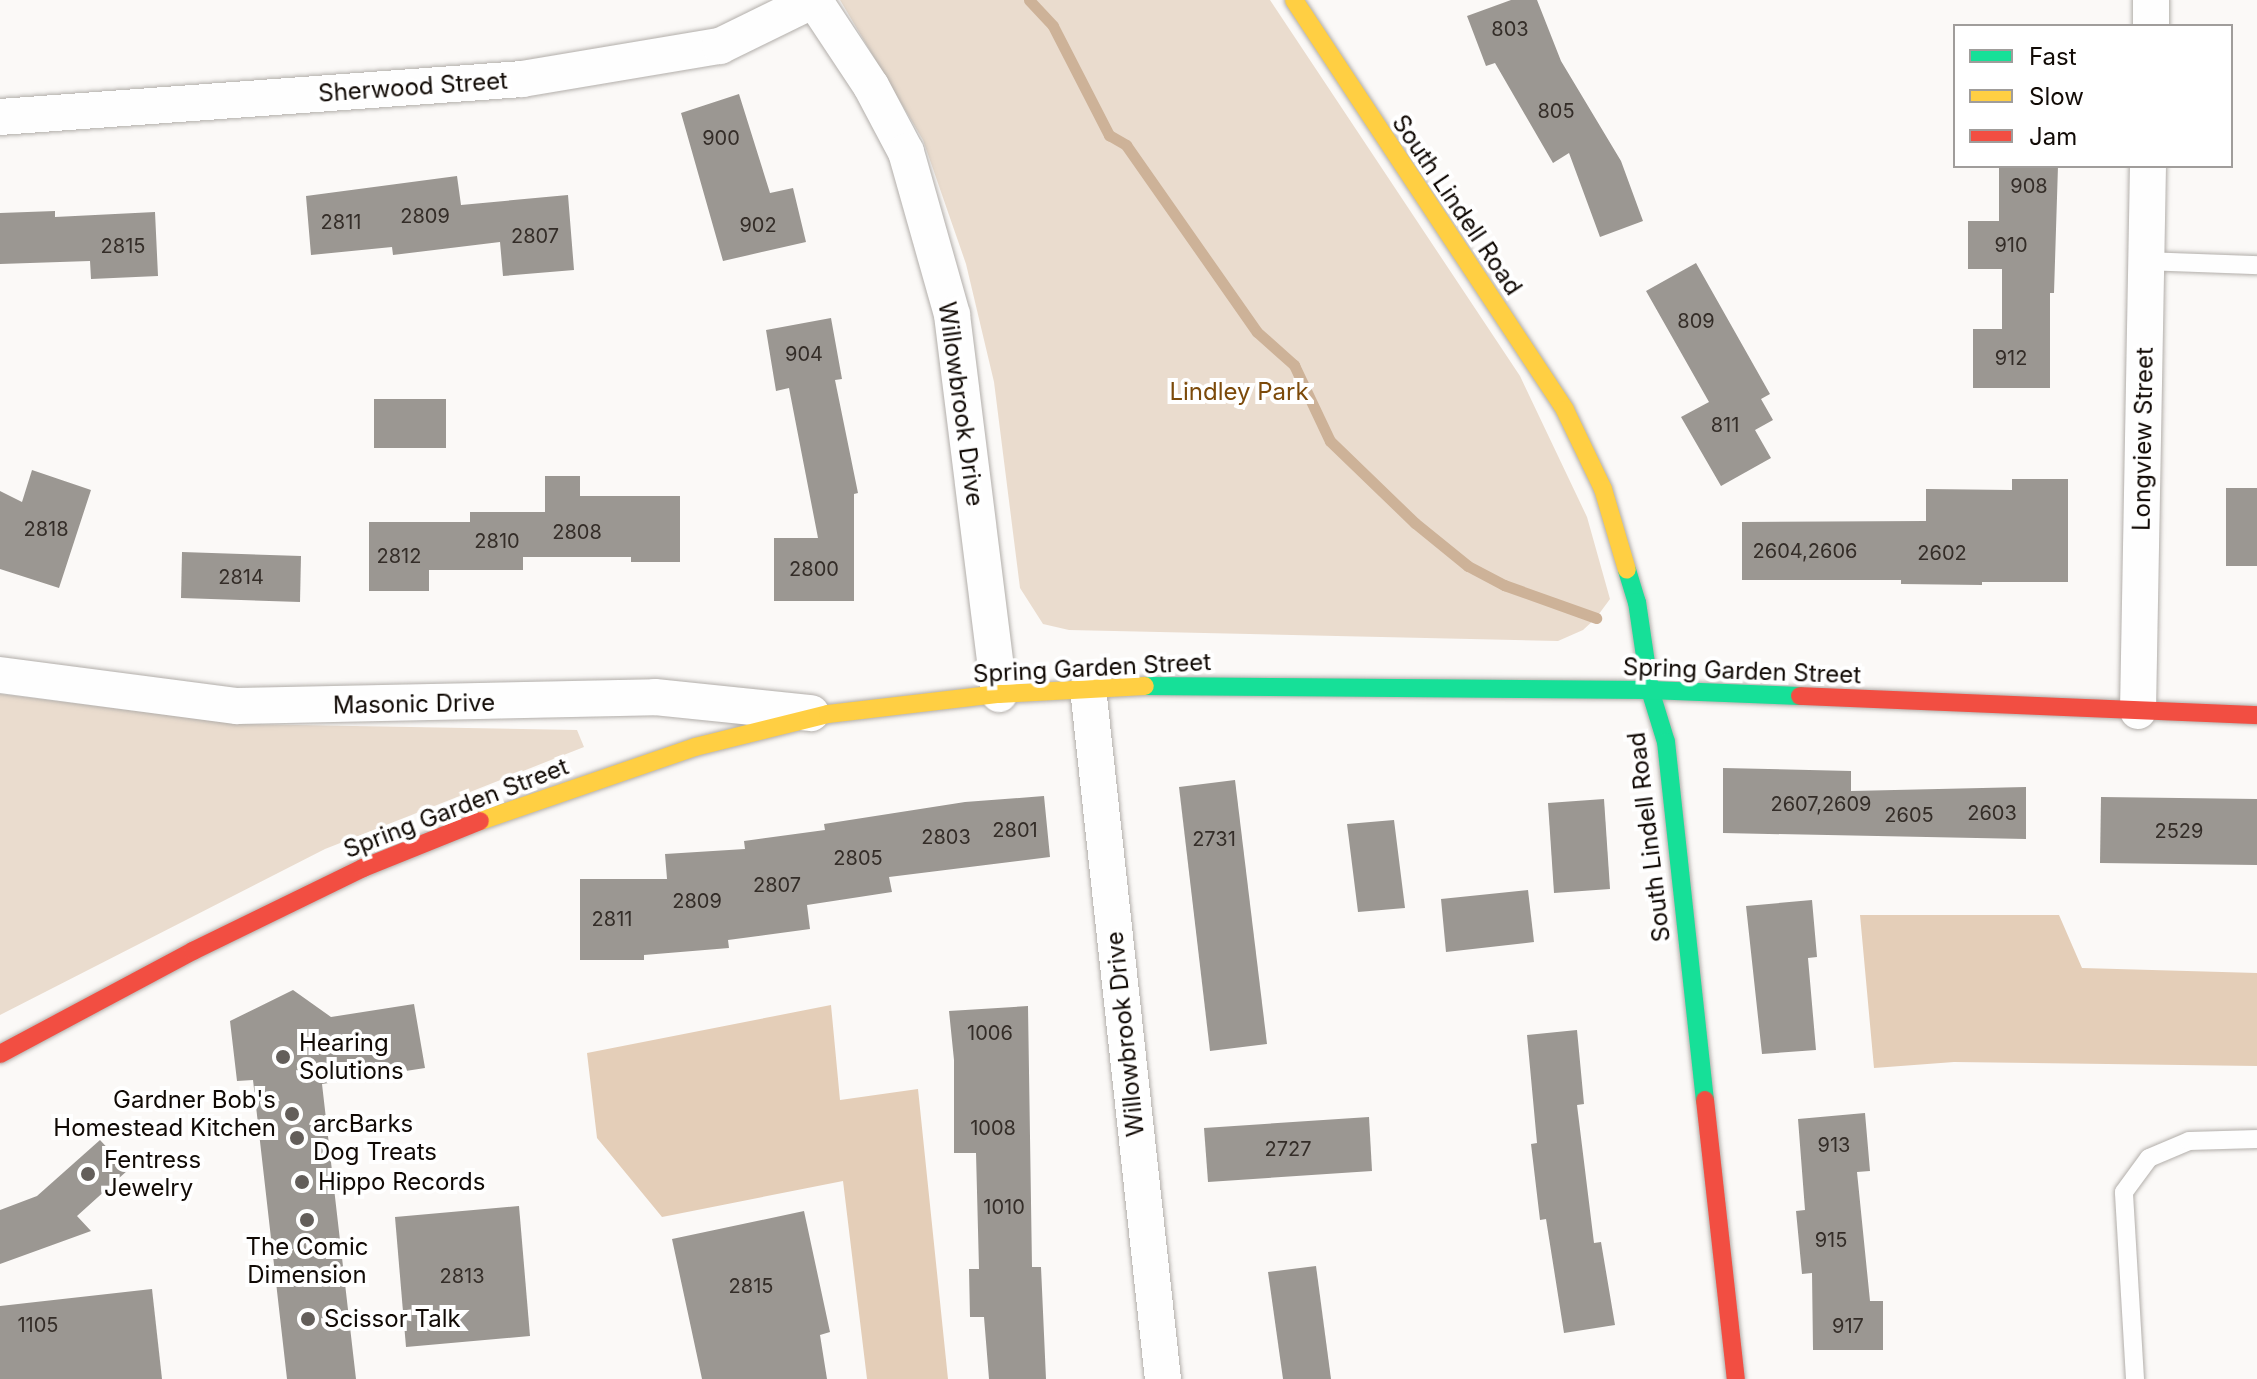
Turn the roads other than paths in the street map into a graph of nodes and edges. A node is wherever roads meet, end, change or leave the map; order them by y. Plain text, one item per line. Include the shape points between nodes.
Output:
1 (814, 0) edge
2 (1294, 0) edge
3 (2151, 0) edge
4 (2151, 24) edge
5 (0, 117) edge
6 (2148, 168) edge
7 (2146, 261) junction
8 (2257, 265) edge
9 (0, 675) edge
10 (1088, 688) junction
11 (1650, 690) junction
12 (999, 694) junction
13 (2138, 711) junction
14 (828, 714) junction
15 (2257, 715) edge
16 (0, 1054) edge
17 (2257, 1139) edge
18 (1163, 1379) edge
19 (1736, 1379) edge
20 (2135, 1379) edge

1 - 5 street, Sherwood Street via 720,46 522,79
1 - 12 street, Willowbrook Drive via 871,86 906,152 952,315
2 - 11 main road, South Lindell Road via 1565,410 1603,489 1637,602
3 - 4 street
6 - 7 street, Longview Street
7 - 8 lane
7 - 13 street, Longview Street
9 - 14 street, Masonic Drive via 237,706 655,697
10 - 11 main road, Spring Garden Street
10 - 12 main road, Spring Garden Street
10 - 18 street, Willowbrook Drive
11 - 13 main road, Spring Garden Street
11 - 19 main road, South Lindell Road via 1666,742
12 - 14 main road, Spring Garden Street
13 - 15 main road, Spring Garden Street
14 - 16 main road, Spring Garden Street via 695,747 445,834 193,951
17 - 20 lane via 2189,1141 2149,1158 2124,1192

